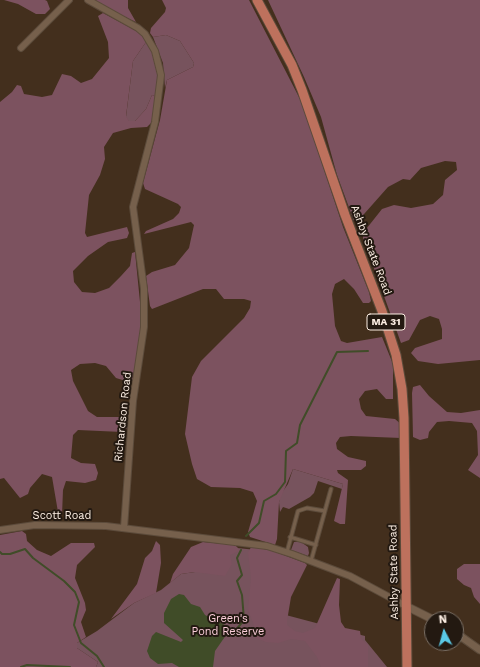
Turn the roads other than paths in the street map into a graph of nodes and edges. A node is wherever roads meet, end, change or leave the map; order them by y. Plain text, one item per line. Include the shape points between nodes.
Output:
1 (69, 0) edge
2 (88, 0) edge
3 (257, 0) edge
4 (20, 48) dead end
5 (331, 489) dead end
6 (325, 511) junction
7 (124, 528) junction
8 (0, 530) edge
9 (290, 537) junction
10 (316, 545) junction
11 (287, 552) junction
12 (311, 560) junction
13 (406, 606) junction
14 (424, 615) edge
15 (464, 639) edge
16 (480, 650) edge
17 (407, 667) edge

1 - 4 street
2 - 7 street, Richardson Road via 145,34 155,51 161,75 155,122 133,206 144,289 144,327 133,401
3 - 13 main road, Ashby State Road / MA 31 via 292,65 302,90 396,355 404,418
5 - 6 lane
6 - 9 lane via 307,508 298,510
6 - 10 lane
7 - 8 street, Scott Road via 35,525
7 - 11 street via 245,542
9 - 10 lane
9 - 11 lane
10 - 12 lane
11 - 12 street
12 - 13 street via 372,586
13 - 14 street
13 - 17 main road, Ashby State Road / MA 31
15 - 16 street

